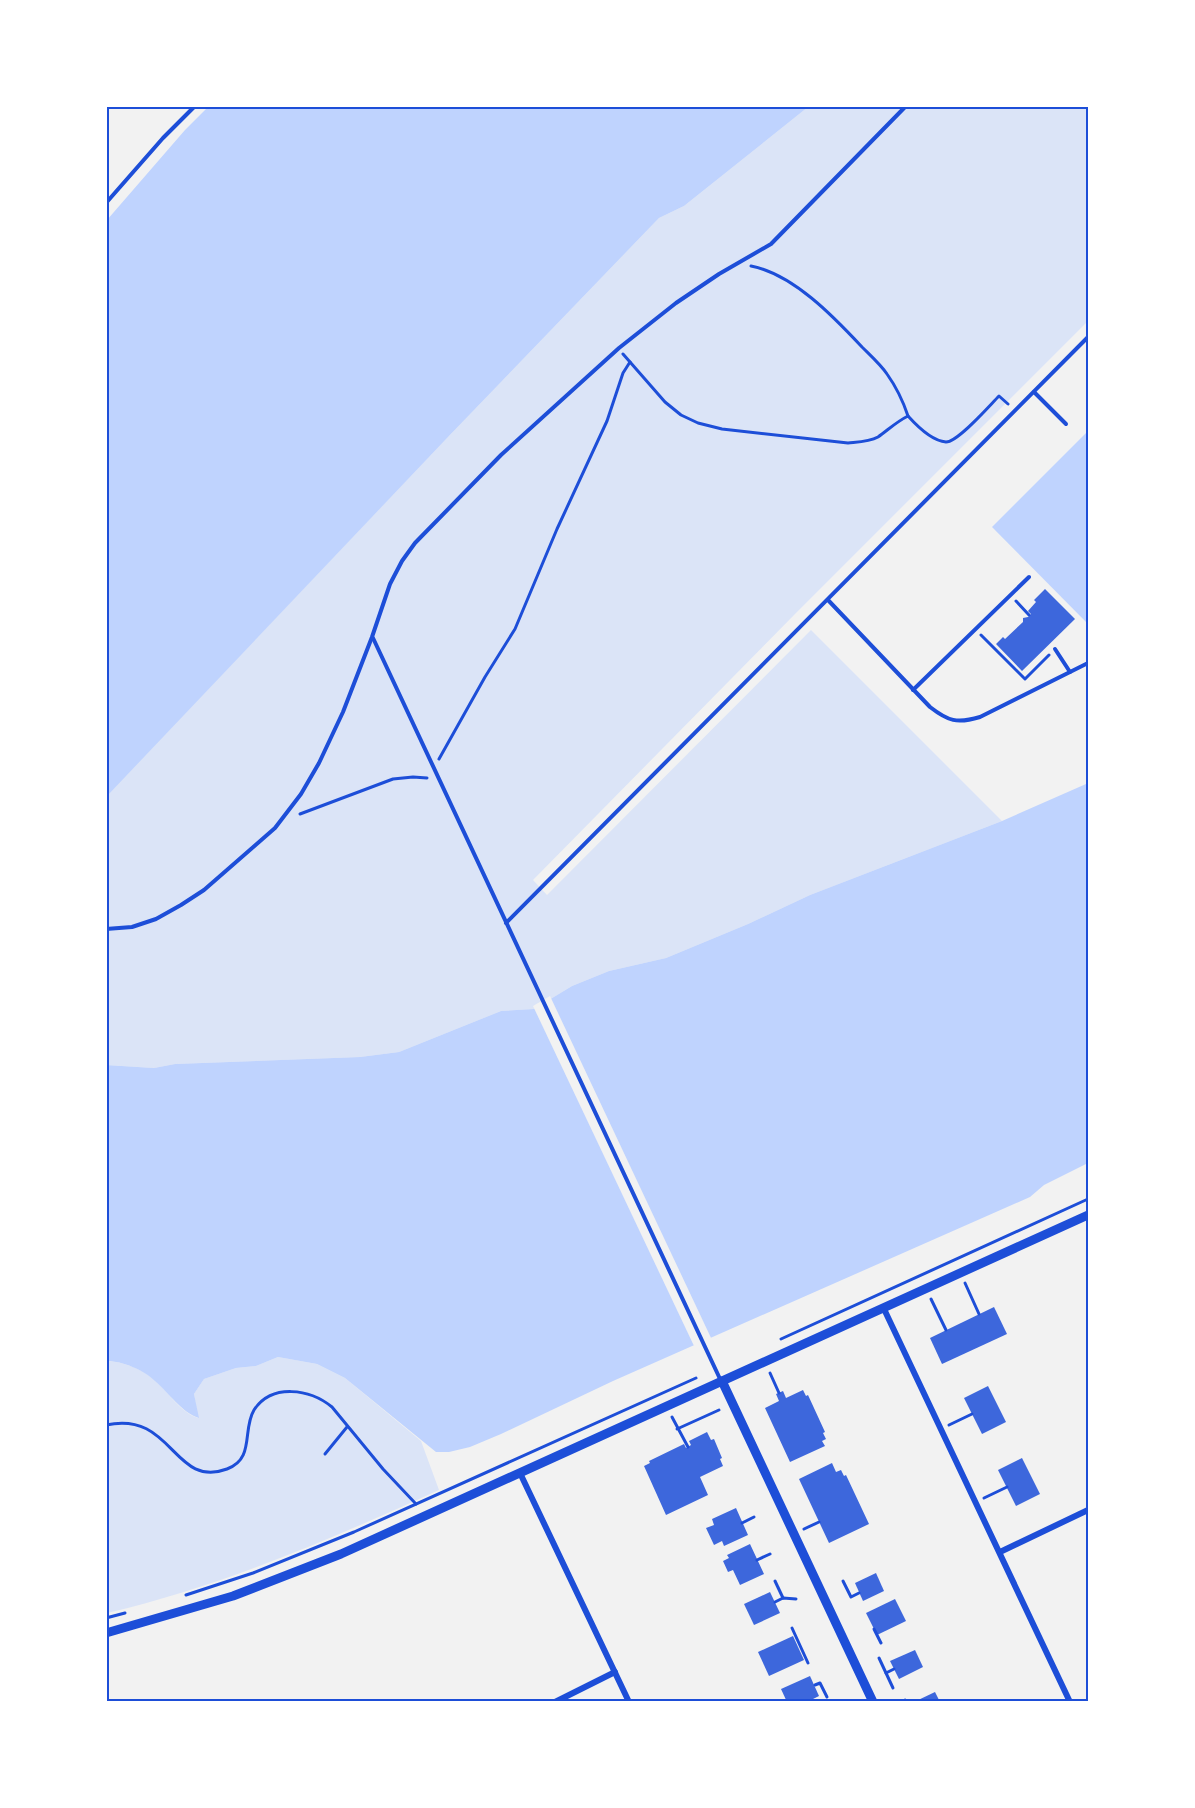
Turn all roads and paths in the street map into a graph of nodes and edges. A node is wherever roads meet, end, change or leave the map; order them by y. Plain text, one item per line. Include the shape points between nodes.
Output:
1 (195, 106) edge
2 (906, 106) edge
3 (106, 202) edge
4 (736, 265) junction
5 (1089, 337) edge
6 (619, 348) junction
7 (630, 362) junction
8 (1034, 392) junction
9 (1015, 411) junction
10 (908, 416) junction
11 (1066, 424) dead end
12 (1029, 577) dead end
13 (828, 600) junction
14 (1017, 602) dead end
15 (1029, 615) dead end
16 (372, 637) junction
17 (986, 639) dead end
18 (1055, 649) joint
19 (1089, 663) edge
20 (1070, 672) junction
21 (913, 690) junction
22 (434, 768) junction
23 (440, 781) junction
24 (275, 828) junction
25 (506, 923) junction
26 (106, 929) edge
27 (1089, 1200) edge
28 (1089, 1215) edge
29 (965, 1283) dead end
30 (930, 1299) dead end
31 (884, 1309) junction
32 (979, 1314) dead end
33 (945, 1330) dead end
34 (774, 1342) dead end
35 (770, 1372) dead end
36 (705, 1374) dead end
37 (722, 1381) junction
38 (779, 1393) dead end
39 (719, 1410) dead end
40 (972, 1414) dead end
41 (672, 1417) dead end
42 (106, 1425) edge
43 (347, 1427) junction
44 (677, 1429) junction
45 (941, 1429) junction
46 (688, 1447) dead end
47 (325, 1454) dead end
48 (520, 1473) junction
49 (1007, 1487) dead end
50 (976, 1503) junction
51 (416, 1504) junction
52 (1089, 1510) edge
53 (754, 1517) dead end
54 (742, 1523) dead end
55 (1000, 1552) junction
56 (770, 1554) dead end
57 (757, 1560) dead end
58 (775, 1581) dead end
59 (843, 1581) dead end
60 (859, 1593) dead end
61 (181, 1597) dead end
62 (783, 1598) junction
63 (796, 1599) dead end
64 (775, 1602) dead end
65 (133, 1611) dead end
66 (106, 1618) edge
67 (792, 1628) dead end
68 (874, 1629) dead end
69 (106, 1633) edge
70 (881, 1643) dead end
71 (879, 1658) dead end
72 (808, 1663) dead end
73 (894, 1669) dead end
74 (615, 1672) junction
75 (886, 1673) junction
76 (815, 1685) dead end
77 (893, 1688) dead end
78 (827, 1697) dead end
79 (555, 1701) edge
80 (629, 1701) edge
81 (873, 1701) edge
82 (1070, 1701) edge

1 - 3 lane
2 - 4 lane via 783,233
4 - 6 lane via 676,303
4 - 10 path via 776,275 802,291 840,324 886,372
5 - 8 lane
6 - 7 path
6 - 16 lane via 501,454 415,543 390,584
7 - 10 path via 654,392 681,415 698,423 734,430 848,443 877,437
7 - 22 path via 608,421 515,629
8 - 9 lane
8 - 11 lane
9 - 10 path via 999,396 961,433 946,442 934,438
9 - 13 lane
12 - 21 lane
13 - 21 lane
13 - 25 lane
14 - 15 path
16 - 22 lane
16 - 24 lane via 319,763
17 - 18 path via 1025,679
18 - 20 lane
19 - 20 lane
20 - 21 lane via 966,721 943,717
22 - 23 lane
23 - 24 path via 393,779 303,812
23 - 25 lane
24 - 26 lane via 181,905 132,927
25 - 37 lane
27 - 34 path
28 - 31 street
29 - 32 path
30 - 33 path
31 - 37 street
31 - 45 street
35 - 38 path
36 - 51 path
37 - 48 street
37 - 81 street
39 - 44 path
40 - 45 path
41 - 44 path
42 - 43 path via 135,1424 151,1430 188,1465 215,1473 233,1467 244,1455 253,1411 273,1394 314,1395 332,1407
43 - 47 path
43 - 51 path
44 - 46 path
45 - 50 street
48 - 69 street via 279,1579
48 - 74 street
49 - 50 path
50 - 55 street
51 - 61 path via 271,1566
52 - 55 street
53 - 54 path
55 - 82 street
56 - 57 path
58 - 62 path
59 - 60 path via 851,1597
62 - 63 path
62 - 64 path
65 - 66 path
67 - 72 path
68 - 70 path
71 - 75 path
73 - 75 path
74 - 79 street
74 - 80 street
75 - 77 path
76 - 78 path via 820,1683

